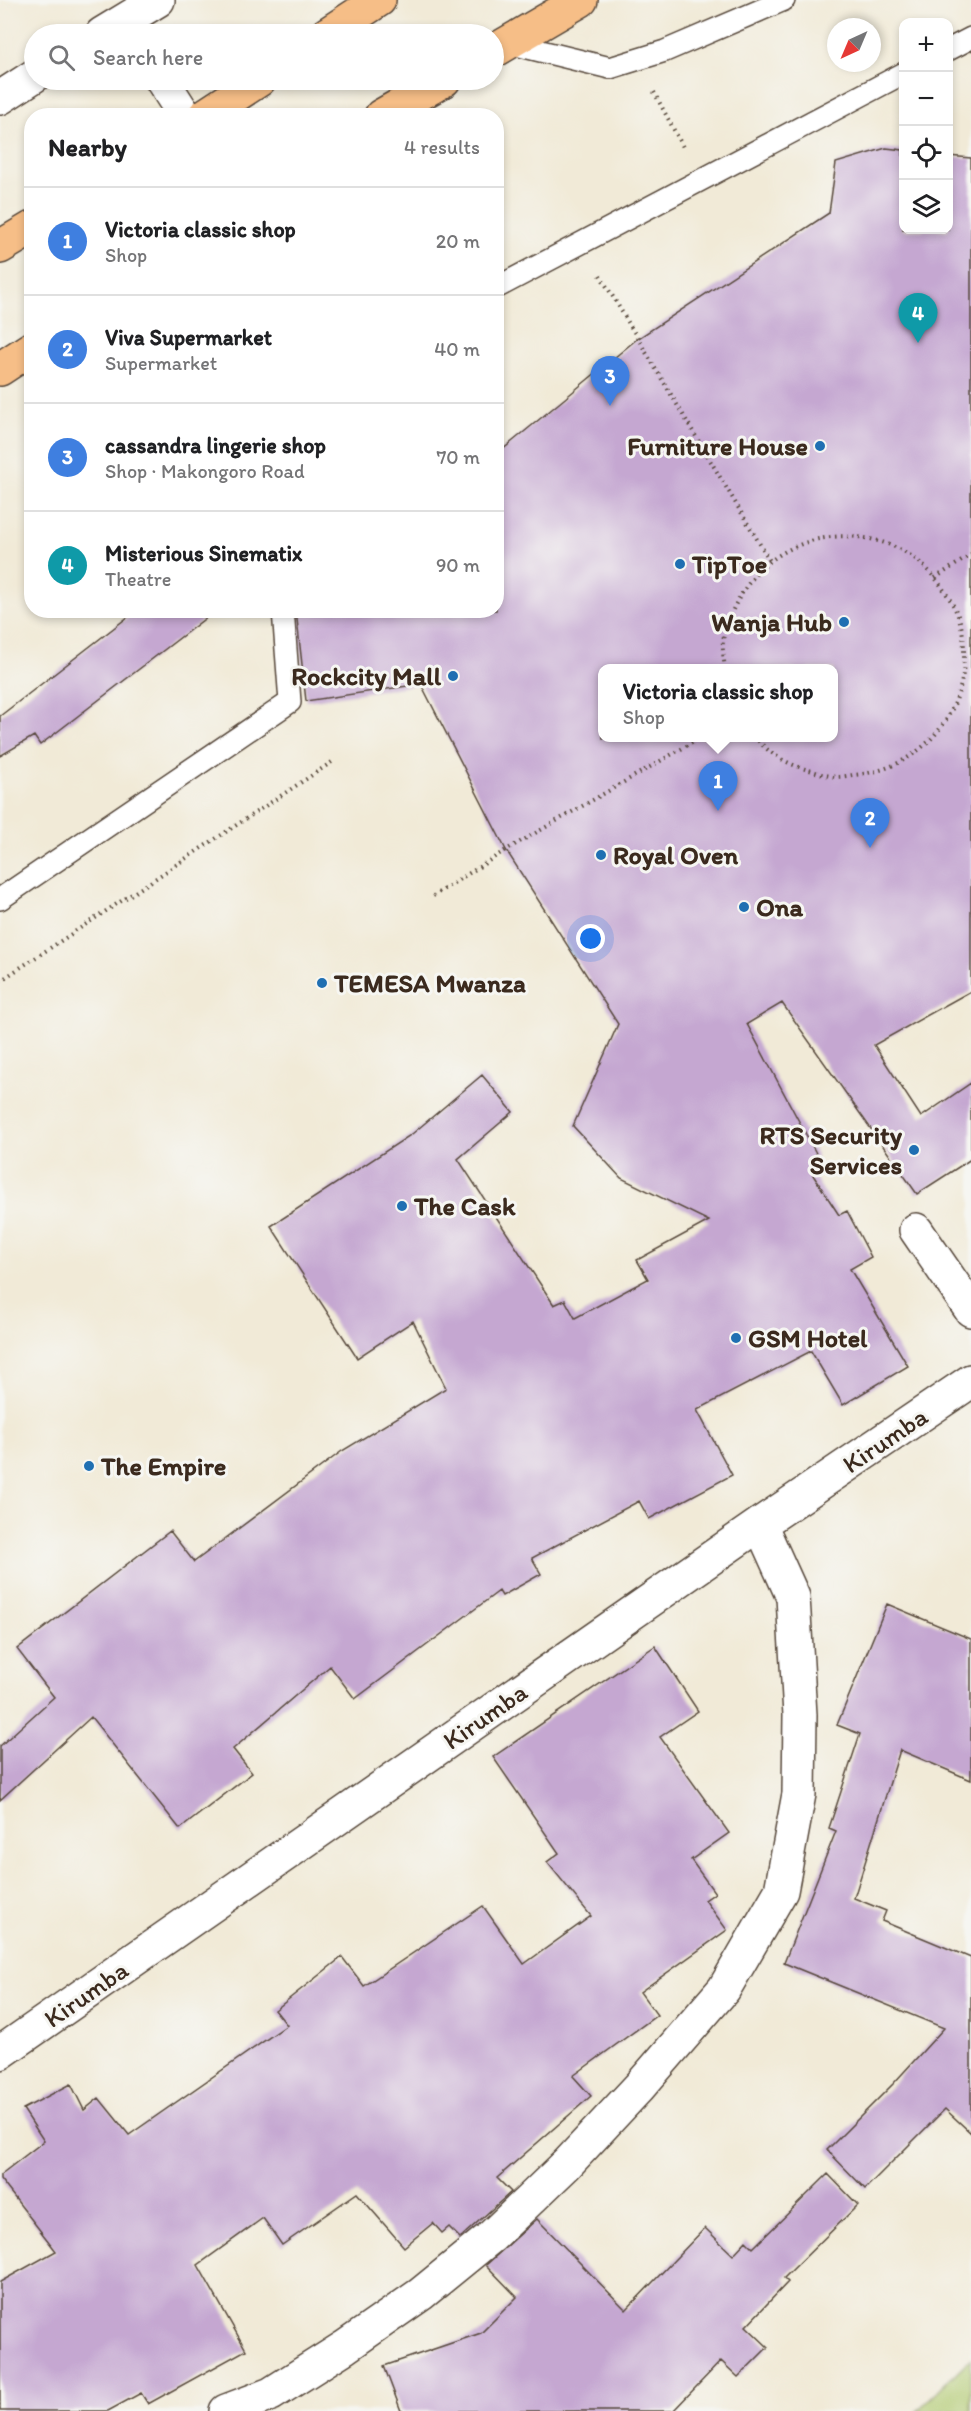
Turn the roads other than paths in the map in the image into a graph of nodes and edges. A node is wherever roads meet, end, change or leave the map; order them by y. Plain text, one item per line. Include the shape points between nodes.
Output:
1 (158, 0) edge
2 (379, 0) edge
3 (581, 0) edge
4 (784, 0) edge
5 (128, 24) edge
6 (342, 24) edge
7 (971, 38) edge
8 (504, 45) edge
9 (953, 47) edge
10 (504, 48) edge
11 (899, 76) edge
12 (24, 82) edge
13 (168, 90) edge
14 (244, 90) edge
15 (426, 90) edge
16 (0, 98) edge
17 (180, 108) edge
18 (216, 108) edge
19 (395, 108) edge
20 (24, 233) edge
21 (0, 247) edge
22 (504, 284) edge
23 (24, 353) edge
24 (0, 369) edge
25 (284, 618) edge
26 (0, 899) edge
27 (916, 1230) dead end
28 (971, 1310) edge
29 (971, 1381) edge
30 (760, 1524) junction
31 (0, 2053) edge
32 (226, 2411) edge

1 - 5 street
2 - 6 main road
3 - 8 main road
4 - 10 lane via 665,51 610,68
7 - 9 lane
11 - 22 lane
12 - 16 street
13 - 17 street
14 - 18 main road
15 - 19 main road
20 - 21 main road
23 - 24 main road
25 - 26 lane via 290,702
27 - 28 street
29 - 30 street, Kirumba
30 - 31 street, Kirumba
30 - 32 street via 793,1597 800,1794 781,1890 724,1989 567,2164 491,2237 421,2294 326,2359 272,2394

